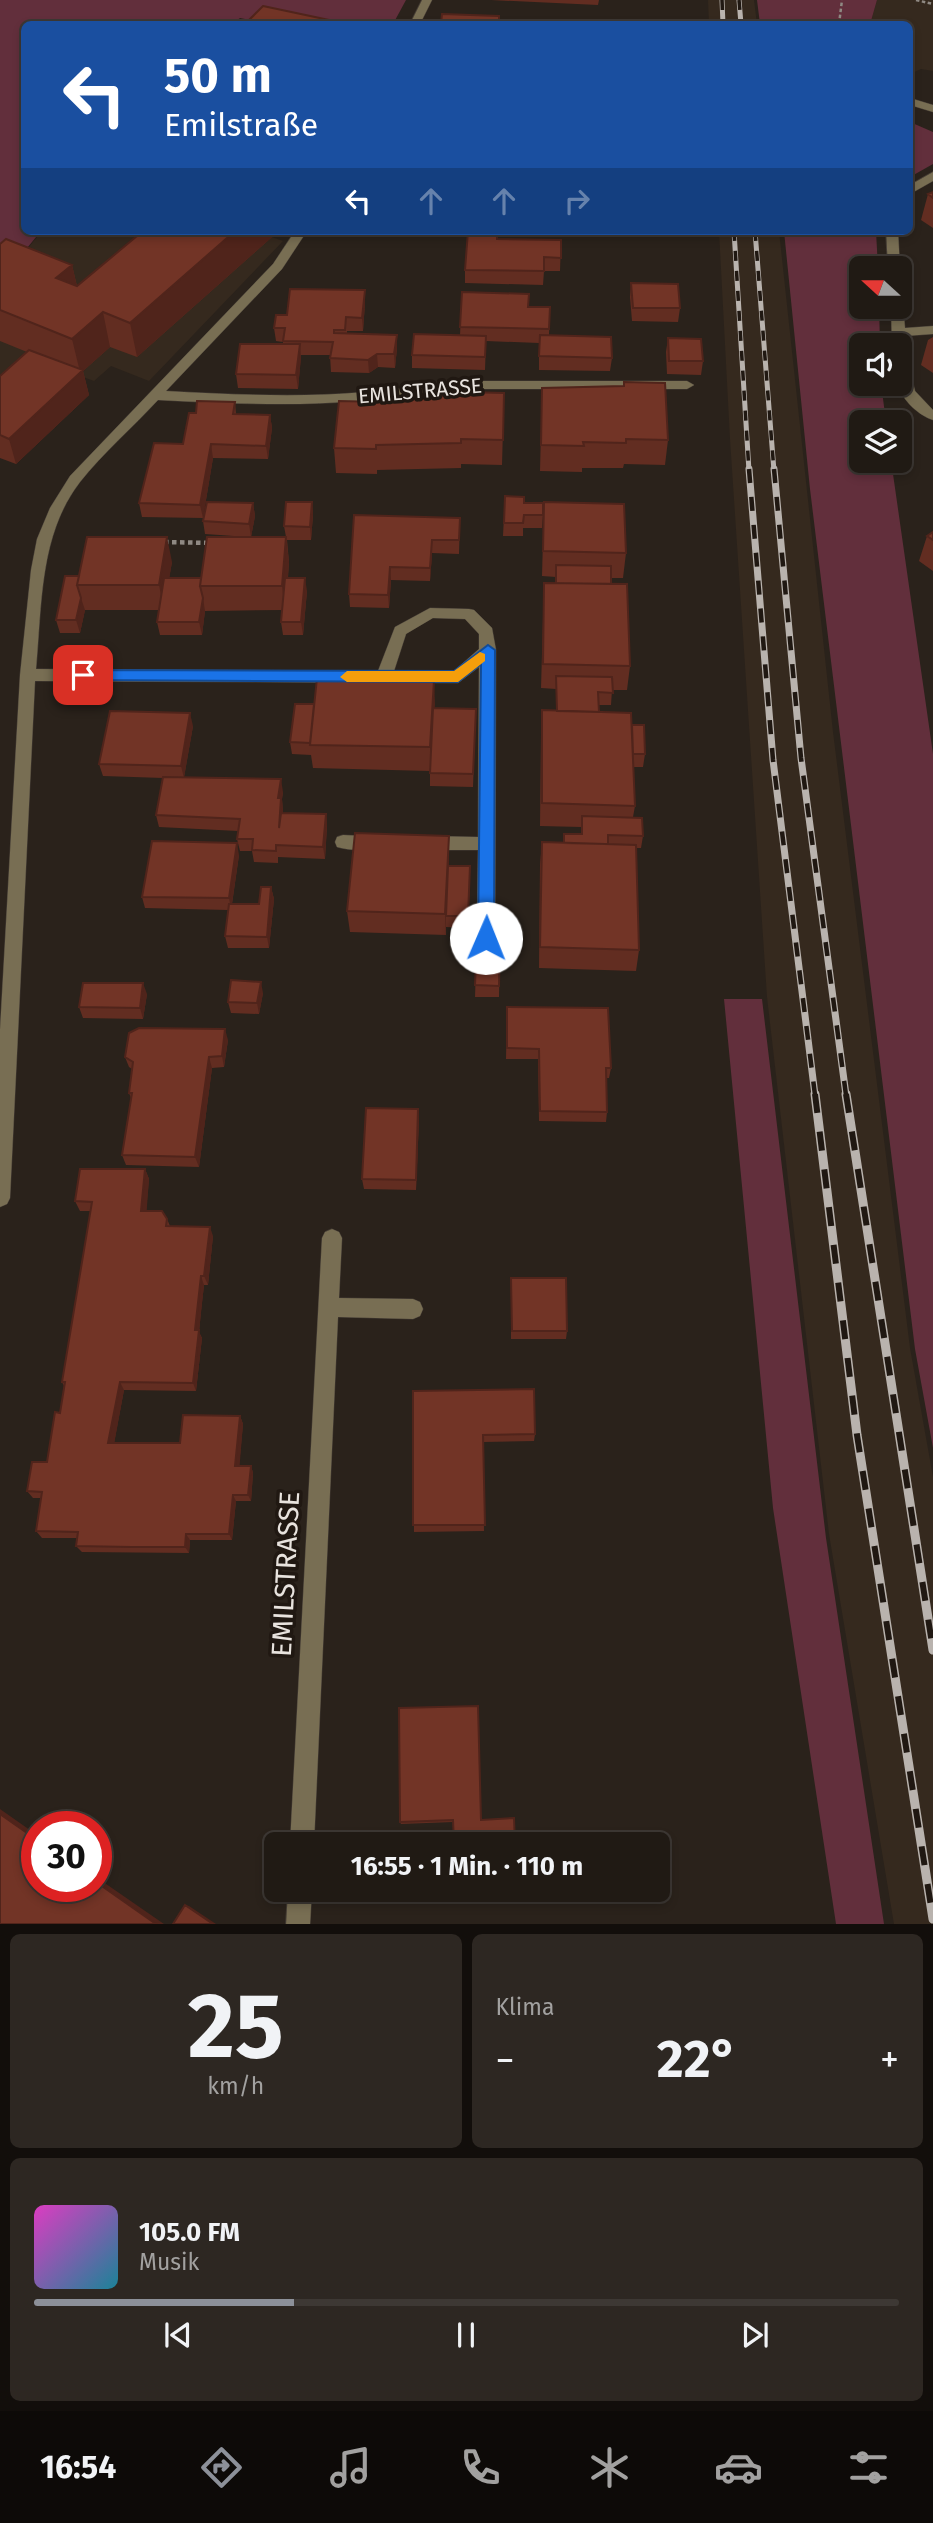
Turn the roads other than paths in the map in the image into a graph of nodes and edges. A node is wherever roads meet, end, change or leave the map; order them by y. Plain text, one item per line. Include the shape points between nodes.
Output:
1 (427, 0) edge
2 (416, 21) edge
3 (913, 102) edge
4 (933, 109) edge
5 (933, 176) edge
6 (913, 188) edge
7 (298, 235) edge
8 (892, 235) edge
9 (893, 256) edge
10 (933, 330) edge
11 (912, 335) edge
12 (687, 385) dead end
13 (153, 395) junction
14 (910, 396) edge
15 (933, 416) edge
16 (488, 650) junction
17 (28, 675) junction
18 (384, 677) junction
19 (343, 842) dead end
20 (487, 844) junction
21 (486, 938) edge
22 (0, 1198) edge
23 (332, 1238) dead end
24 (328, 1307) junction
25 (413, 1308) dead end
26 (303, 1832) edge
27 (299, 1902) edge
28 (298, 1924) edge

1 - 2 street
3 - 4 street
5 - 6 street
7 - 13 street via 278,266
8 - 9 street
10 - 11 street
12 - 13 street, EMILSTRASSE via 443,385 414,392 281,401
13 - 17 street via 75,479 57,508 37,570
14 - 15 street
16 - 18 street via 458,677
16 - 18 street via 487,632 469,614 430,612 400,631
16 - 20 street
17 - 18 street
17 - 22 street
19 - 20 street
20 - 21 street
23 - 24 street, EMILSTRASSE
24 - 25 street
24 - 26 street, EMILSTRASSE
27 - 28 street

